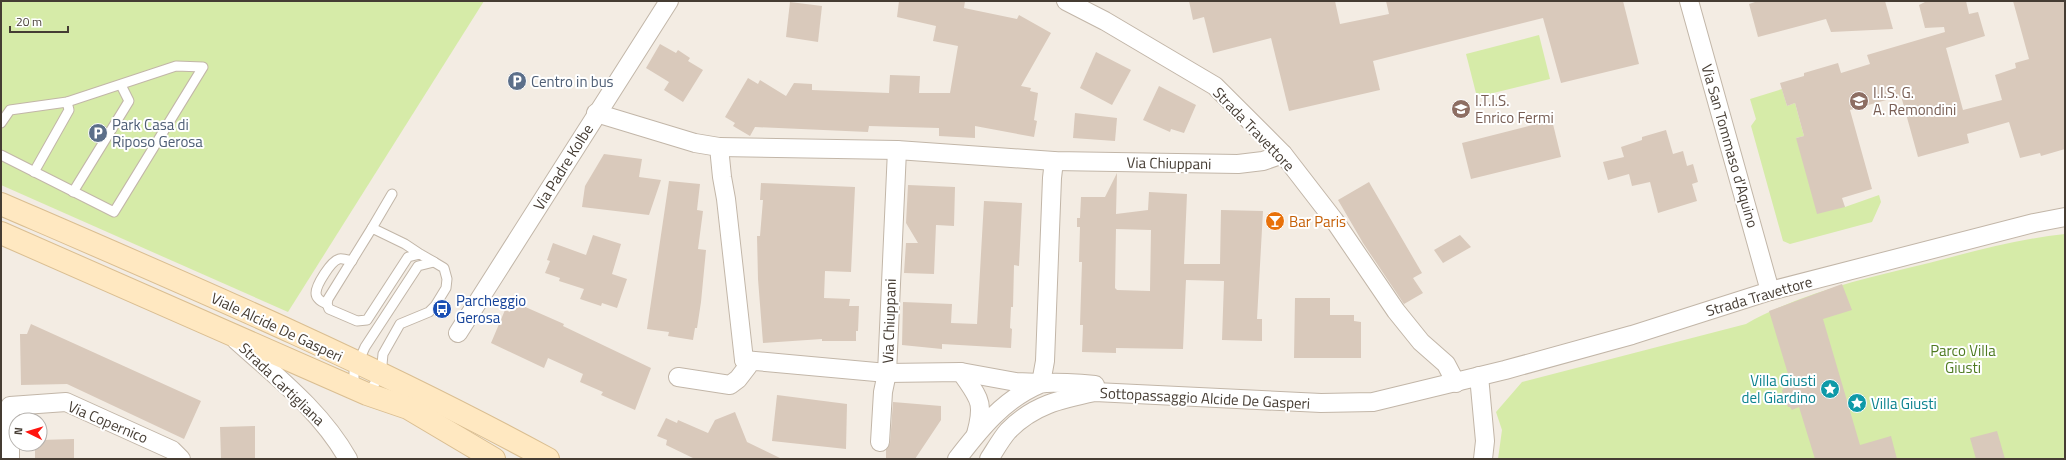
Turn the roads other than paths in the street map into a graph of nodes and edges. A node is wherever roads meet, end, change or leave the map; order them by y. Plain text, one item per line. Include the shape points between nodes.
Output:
1 (669, 1) edge
2 (1066, 1) edge
3 (1688, 1) edge
4 (121, 85) junction
5 (67, 102) junction
6 (596, 113) junction
7 (1, 123) edge
8 (719, 147) junction
9 (897, 150) junction
10 (1282, 154) junction
11 (1, 156) edge
12 (1054, 161) junction
13 (34, 172) junction
14 (73, 192) junction
15 (392, 194) dead end
16 (1, 204) edge
17 (2065, 217) edge
18 (372, 228) junction
19 (1, 233) edge
20 (420, 254) junction
21 (352, 260) junction
22 (434, 262) junction
23 (1770, 291) junction
24 (327, 304) junction
25 (225, 330) junction
26 (458, 333) dead end
27 (744, 360) junction
28 (357, 363) junction
29 (961, 372) junction
30 (887, 373) junction
31 (381, 375) junction
32 (1479, 376) junction
33 (678, 377) dead end
34 (1456, 383) junction
35 (1041, 384) junction
36 (360, 391) junction
37 (1373, 402) junction
38 (976, 434) junction
39 (880, 442) dead end
40 (10, 459) edge
41 (182, 459) edge
42 (348, 459) edge
43 (494, 459) edge
44 (548, 459) edge
45 (957, 459) edge
46 (989, 459) edge
47 (1483, 459) edge

1 - 6 street, Via Padre Kolbe
2 - 10 street, Strada Travettore via 1215,86
3 - 23 street, Via San Tommaso d'Aquino
4 - 5 lane
4 - 14 lane via 129,101
4 - 14 lane via 176,66 203,67 114,212
5 - 7 lane via 10,110
5 - 13 lane via 69,110
6 - 8 street, Via Chiuppani via 695,143
6 - 26 street, Via Padre Kolbe
8 - 9 street, Via Chiuppani
8 - 27 street
9 - 12 street, Via Chiuppani
9 - 30 street, Via Chiuppani
10 - 12 street, Via Chiuppani via 1263,161 1238,164
10 - 34 street, Strada Travettore via 1334,220 1396,311 1421,342 1446,364
11 - 13 lane
12 - 35 street via 1045,361
13 - 14 lane
15 - 18 lane
16 - 28 main road, Viale Alcide De Gasperi
17 - 23 street, Strada Travettore
18 - 20 lane
18 - 21 lane
19 - 25 main road, Viale Alcide De Gasperi
20 - 22 lane
20 - 24 lane via 408,257 367,320 357,321 329,310
21 - 24 lane
21 - 24 lane via 339,259 331,264 318,286 318,298
22 - 28 lane via 418,266
22 - 31 lane via 444,268 446,288 429,312 400,324 383,354
23 - 32 street, Strada Travettore via 1632,335
25 - 36 main road, Viale Alcide De Gasperi
25 - 42 street, Strada Cartigliana via 314,411 337,439
27 - 30 street
27 - 33 street via 748,366 738,380 730,385
28 - 31 main road, Viale Alcide De Gasperi
28 - 36 lane via 354,372
29 - 30 street
29 - 35 street
29 - 38 street via 980,403 981,414
30 - 39 street, Via Chiuppani via 883,392
31 - 36 lane
31 - 44 main road, Viale Alcide De Gasperi via 466,414
32 - 34 street, Strada Travettore
32 - 47 street via 1485,441
34 - 37 street, Strada Travettore
35 - 37 street via 1082,384
35 - 38 street via 1020,394 1001,408
36 - 43 main road, Viale Alcide De Gasperi via 408,408
37 - 46 street, Sottopassaggio Alcide De Gasperi via 1321,403 1095,392 1039,406 1009,431
38 - 45 street
40 - 41 street, Via Copernico via 10,406 66,402 172,450

